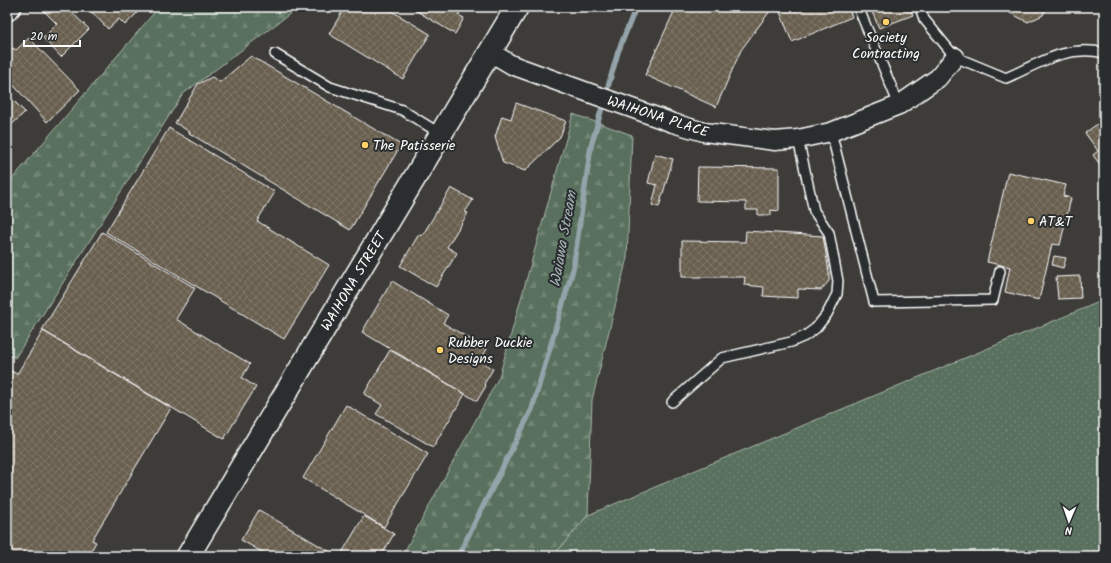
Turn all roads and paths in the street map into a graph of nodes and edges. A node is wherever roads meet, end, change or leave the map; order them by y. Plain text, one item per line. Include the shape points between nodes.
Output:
1 (12, 7) edge
2 (517, 7) edge
3 (858, 7) edge
4 (920, 7) edge
5 (7, 12) edge
6 (490, 52) junction
7 (1104, 53) edge
8 (275, 54) dead end
9 (955, 58) junction
10 (899, 105) junction
11 (831, 132) junction
12 (441, 134) junction
13 (798, 139) junction
14 (1000, 271) dead end
15 (672, 402) dead end
16 (188, 556) edge

1 - 5 street
2 - 6 street, WAIHONA STREET
3 - 10 lane
4 - 9 lane via 924,18
6 - 12 street, WAIHONA STREET
6 - 13 street, WAIHONA PLACE via 512,65 643,113 704,132 775,141
7 - 9 lane via 1090,50 1059,54 1006,78
8 - 12 lane via 330,86 402,110
9 - 10 street, WAIHONA PLACE via 938,78
10 - 11 street, WAIHONA PLACE
11 - 13 street, WAIHONA PLACE
11 - 14 lane via 874,302 993,300
12 - 16 street, WAIHONA STREET
13 - 15 lane via 814,211 829,233 838,281 836,294 827,314 816,328 791,342 722,358

